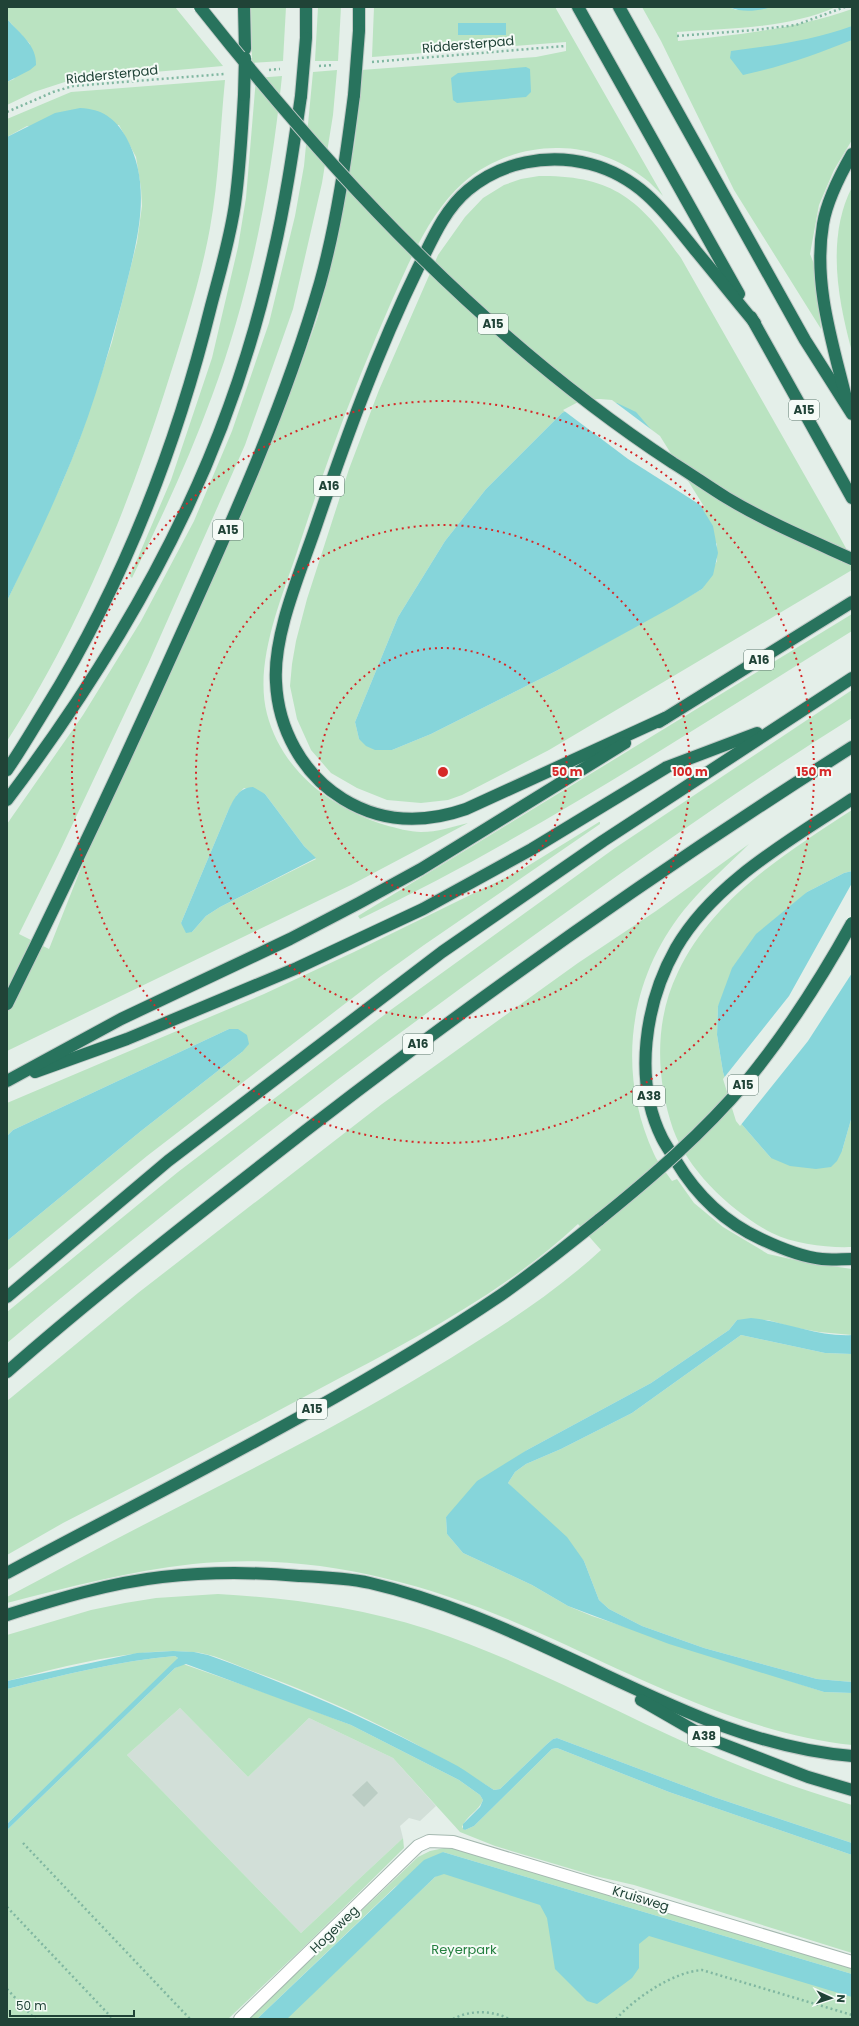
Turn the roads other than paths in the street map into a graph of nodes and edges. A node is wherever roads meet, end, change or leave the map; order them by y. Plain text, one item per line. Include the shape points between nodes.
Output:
1 (200, 7) edge
2 (244, 7) edge
3 (306, 7) edge
4 (359, 7) edge
5 (578, 7) edge
6 (620, 7) edge
7 (852, 154) edge
8 (755, 323) junction
9 (850, 411) edge
10 (852, 498) edge
11 (852, 559) edge
12 (852, 602) edge
13 (852, 678) edge
14 (666, 718) junction
15 (777, 726) junction
16 (852, 747) edge
17 (7, 770) edge
18 (7, 800) edge
19 (852, 800) edge
20 (852, 923) edge
21 (7, 1004) edge
22 (7, 1082) edge
23 (852, 1259) edge
24 (7, 1298) edge
25 (7, 1372) edge
26 (7, 1573) edge
27 (7, 1615) edge
28 (567, 1657) junction
29 (852, 1756) edge
30 (852, 1790) edge
31 (429, 1841) joint
32 (852, 1962) edge
33 (240, 2019) edge

1 - 11 highway, A15, bridge via 269,92 399,234 477,310 544,369 624,430 727,498
2 - 17 highway, bridge via 244,95 235,204 199,355 164,463 131,547 75,662
3 - 18 highway, bridge via 301,96 289,180 272,261 248,346 217,437 186,509 139,600 88,682
4 - 21 highway, A15, bridge via 354,94 347,146 320,280 278,410 247,487 115,782
5 - 8 highway, A15
6 - 9 highway via 805,340
7 - 9 highway via 838,178 823,223 820,267 824,306
8 - 10 highway, A15
8 - 14 highway, A16 via 657,202 637,185 615,173 579,161 536,160 503,169 477,183 446,215 385,342 334,471 296,587 277,656 276,684 280,714 299,756 328,790 363,810 388,817 424,819 466,809
12 - 14 highway, A16
13 - 15 highway, A16
14 - 22 highway, A16 via 420,869 366,899 290,939 121,1019
15 - 22 highway, A16 via 667,767 532,849 429,905 304,965 127,1038
15 - 24 highway, A16 via 602,841 442,952 168,1161
16 - 25 highway, A16 via 742,817 591,919 440,1028 148,1254
19 - 23 highway, A38 via 767,856 728,886 697,919 677,947 659,983 647,1031 646,1069 650,1101 662,1138 688,1181 712,1208 743,1231 784,1250 822,1259
20 - 26 highway, A15, bridge via 809,996 746,1082 654,1174 600,1219 501,1294 419,1347 267,1435
27 - 28 highway via 62,1597 161,1577 207,1573 268,1573 369,1583 451,1607
28 - 29 highway via 712,1723 764,1741 822,1754
28 - 30 highway, A38 via 707,1738 808,1777
31 - 32 street, Kruisweg via 453,1842
31 - 33 street, Hogeweg via 418,1846

